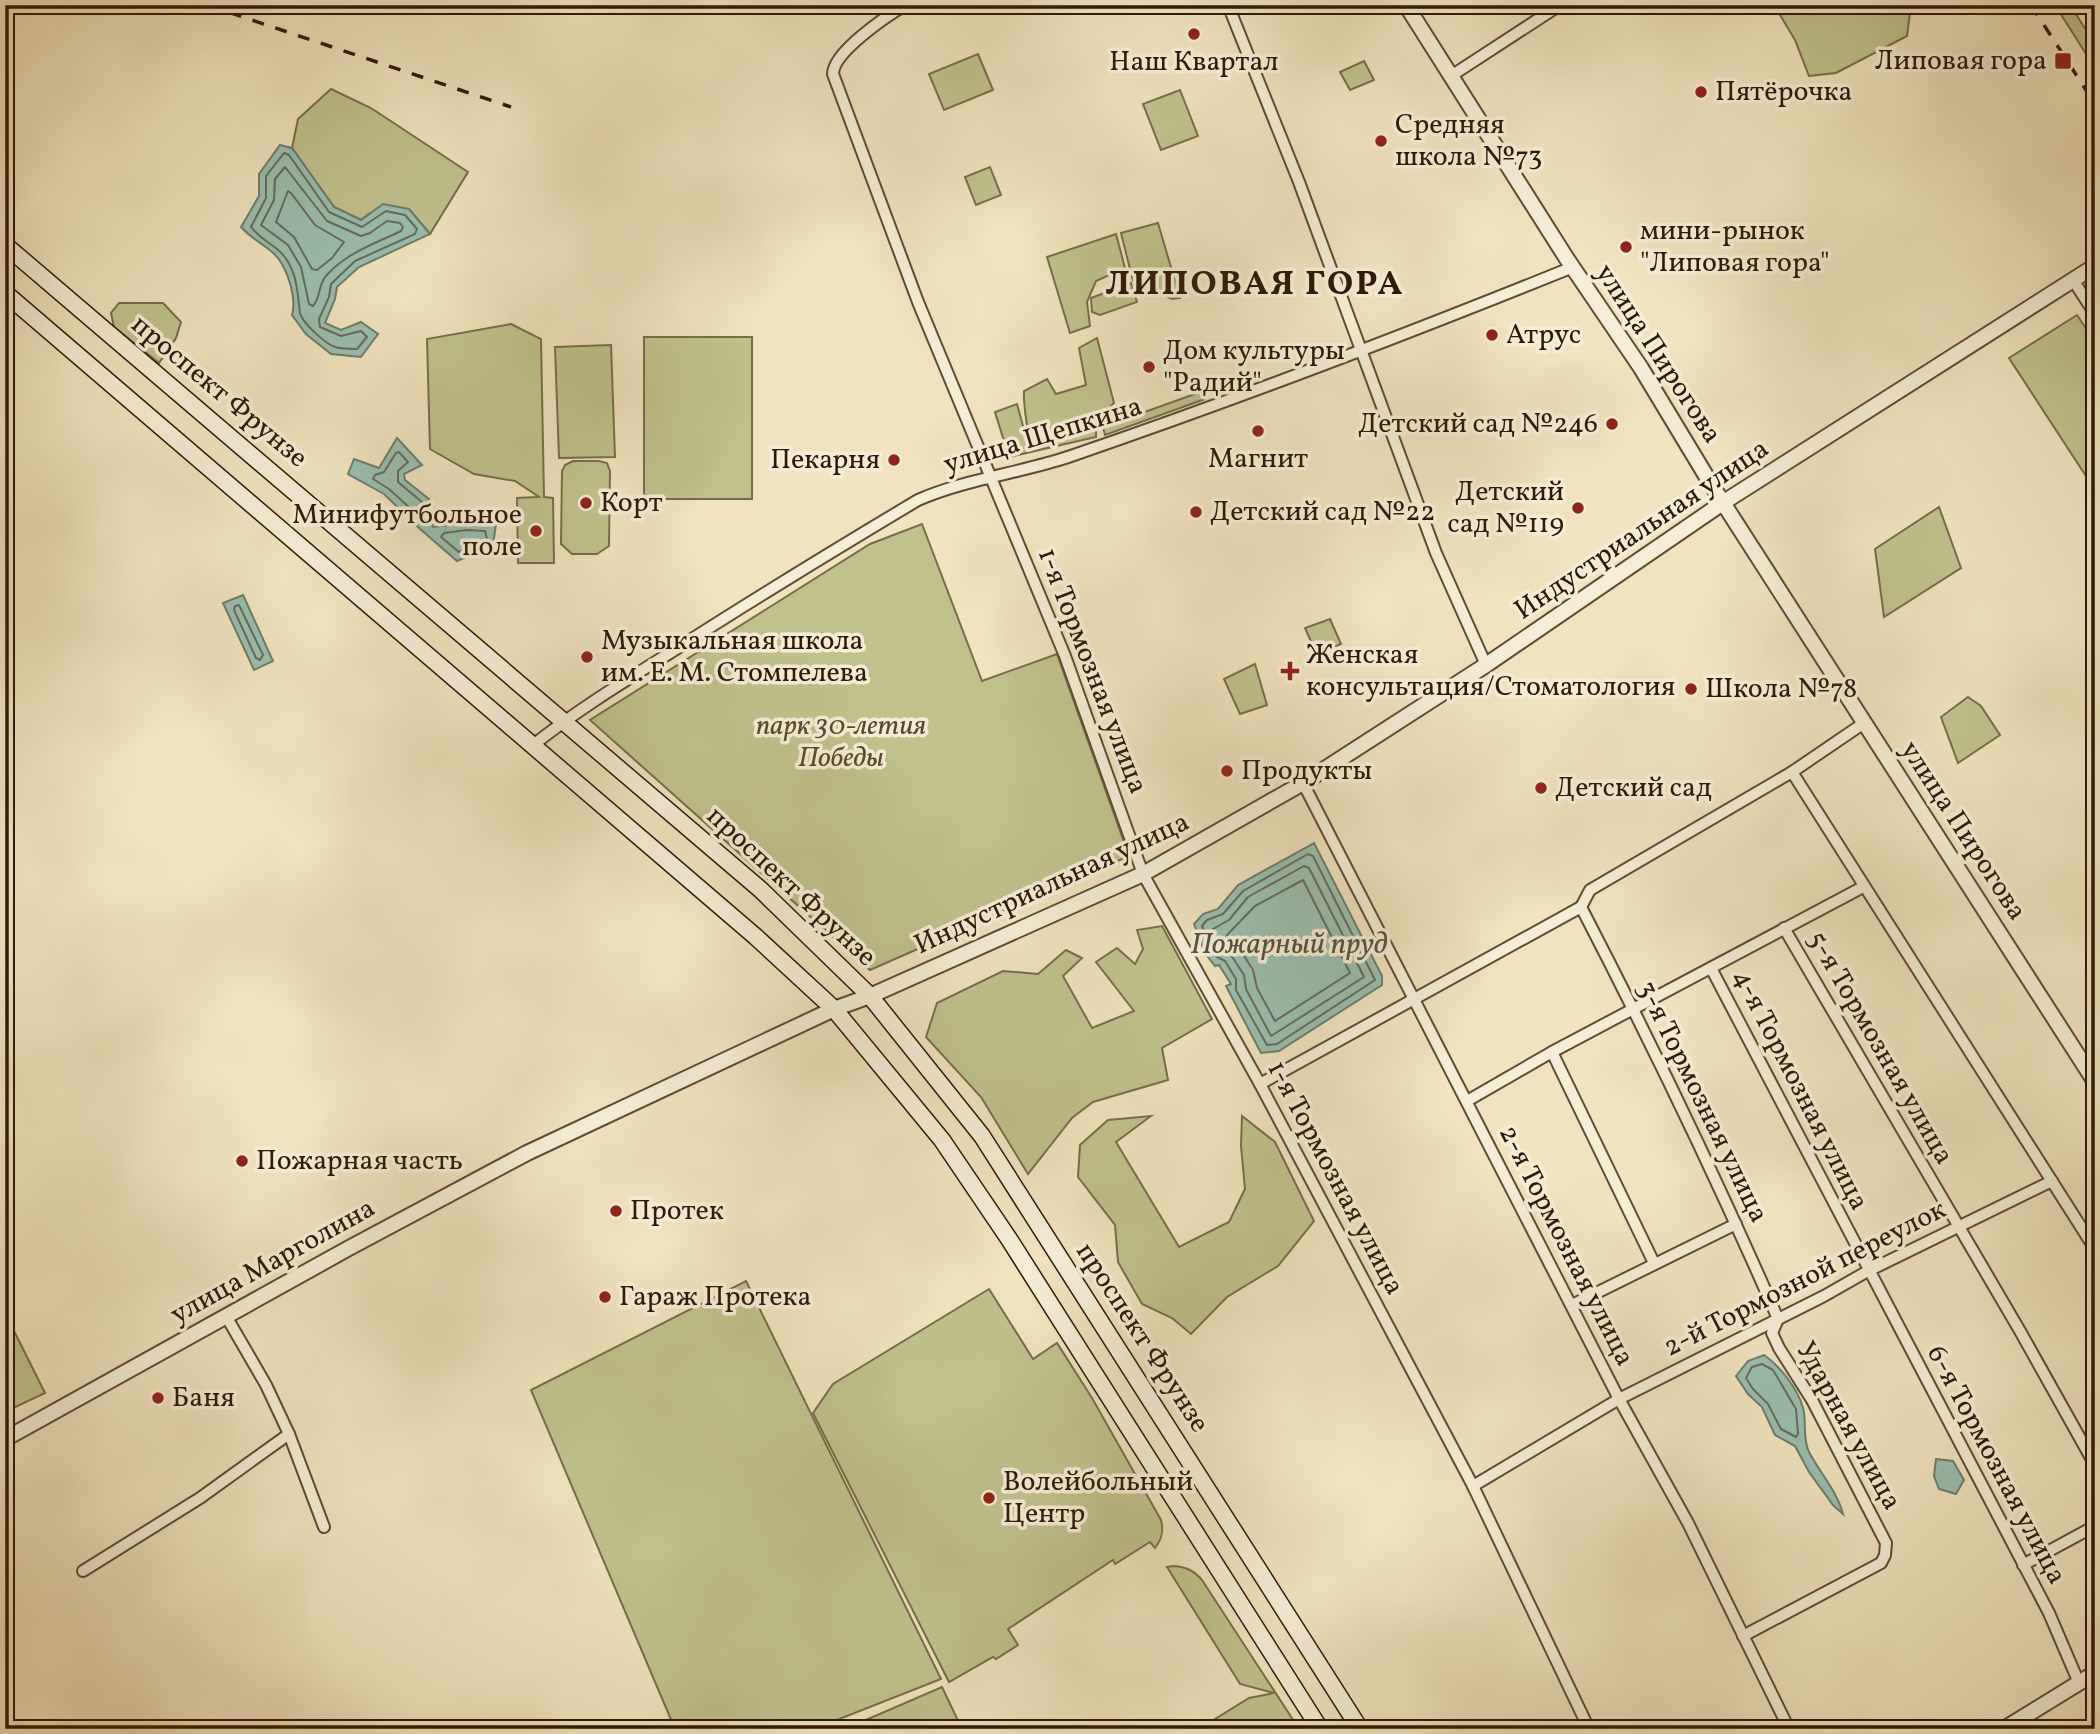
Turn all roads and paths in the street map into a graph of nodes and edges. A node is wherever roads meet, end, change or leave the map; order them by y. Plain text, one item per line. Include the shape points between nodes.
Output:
1 (905, 5) edge
2 (1228, 5) edge
3 (1406, 5) edge
4 (1560, 5) edge
5 (2091, 5) edge
6 (2095, 12) edge
7 (1451, 76) junction
8 (5, 245) edge
9 (2095, 266) edge
10 (1573, 267) junction
11 (2073, 280) junction
12 (5, 293) edge
13 (2095, 314) edge
14 (1360, 350) junction
15 (992, 478) junction
16 (1724, 502) junction
17 (1486, 664) junction
18 (563, 721) junction
19 (1864, 723) junction
20 (532, 746) junction
21 (1791, 772) junction
22 (1303, 783) junction
23 (1143, 874) junction
24 (1863, 887) junction
25 (1581, 907) junction
26 (1784, 928) junction
27 (1711, 968) junction
28 (870, 996) junction
29 (1413, 1000) junction
30 (834, 1009) junction
31 (1634, 1009) junction
32 (1552, 1052) junction
33 (2095, 1082) edge
34 (1260, 1084) junction
35 (1466, 1101) junction
36 (2052, 1181) junction
37 (1736, 1224) junction
38 (1957, 1227) junction
39 (2095, 1249) edge
40 (1654, 1264) junction
41 (1868, 1270) junction
42 (1572, 1305) junction
43 (226, 1316) junction
44 (1778, 1319) junction
45 (1619, 1399) junction
46 (289, 1434) junction
47 (5, 1439) edge
48 (2095, 1465) edge
49 (1473, 1486) junction
50 (2095, 1526) edge
51 (324, 1527) dead end
52 (2023, 1565) junction
53 (83, 1571) dead end
54 (1742, 1636) junction
55 (2095, 1673) edge
56 (2079, 1683) junction
57 (1320, 1729) edge
58 (1360, 1729) edge
59 (1589, 1729) edge
60 (1790, 1729) edge
61 (2004, 1729) edge

1 - 15 street, 1-я Тормозная улица via 866,33 837,61 833,74 918,302
2 - 14 street
3 - 7 street, улица Пирогова
4 - 7 street
5 - 6 street
7 - 10 street, улица Пирогова
8 - 18 main road, проспект Фрунзе
9 - 11 street, Индустриальная улица
10 - 14 street, улица Щепкина
10 - 16 street, улица Пирогова
11 - 13 street
11 - 16 street, Индустриальная улица
12 - 20 main road, проспект Фрунзе
14 - 15 street, улица Щепкина via 1068,457
14 - 17 street via 1436,553
15 - 18 street, улица Щепкина via 918,500
15 - 23 street, 1-я Тормозная улица via 1065,656
16 - 17 street, Индустриальная улица
16 - 19 street, улица Пирогова
17 - 22 street, Индустриальная улица
18 - 20 street, улица Щепкина
18 - 28 main road, проспект Фрунзе via 761,890
19 - 21 street
19 - 33 street, улица Пирогова
20 - 30 main road, проспект Фрунзе
21 - 24 street
21 - 25 street via 1590,890
22 - 23 street, Индустриальная улица
22 - 29 street, 2-я Тормозная улица
23 - 28 street, Индустриальная улица
23 - 34 street, 1-я Тормозная улица
24 - 26 street
24 - 36 street
25 - 29 street
25 - 31 street, 3-я Тормозная улица
26 - 27 street
26 - 38 street, 5-я Тормозная улица
27 - 31 street
27 - 41 street, 4-я Тормозная улица
28 - 30 street, Индустриальная улица
28 - 58 main road, проспект Фрунзе via 982,1136
29 - 34 street
29 - 35 street, 2-я Тормозная улица
30 - 43 street, улица Марголина via 527,1153
30 - 57 main road, проспект Фрунзе via 942,1140 994,1217
31 - 32 street
31 - 37 street, 3-я Тормозная улица
32 - 35 street
32 - 40 street
34 - 49 street, 1-я Тормозная улица
35 - 42 street, 2-я Тормозная улица
36 - 38 street, 2-й Тормозной переулок
36 - 39 street
37 - 40 street
37 - 44 street, 3-я Тормозная улица
38 - 41 street, 2-й Тормозной переулок
38 - 48 street, 5-я Тормозная улица
40 - 42 street
41 - 44 street, 2-й Тормозной переулок
41 - 52 street, 6-я Тормозная улица
42 - 45 street, 2-я Тормозная улица
43 - 46 street
43 - 47 street, улица Марголина
44 - 45 street, 2-й Тормозной переулок
44 - 54 street, Ударная улица via 1772,1333 1880,1531 1885,1555 1881,1563
45 - 49 street, 2-й Тормозной переулок
45 - 54 street, 2-я Тормозная улица via 1688,1523
46 - 51 street
46 - 53 street via 200,1498
49 - 59 street, 1-я Тормозная улица
50 - 52 street
52 - 56 street, 6-я Тормозная улица
54 - 60 street, 2-я Тормозная улица
55 - 56 street
56 - 61 street

